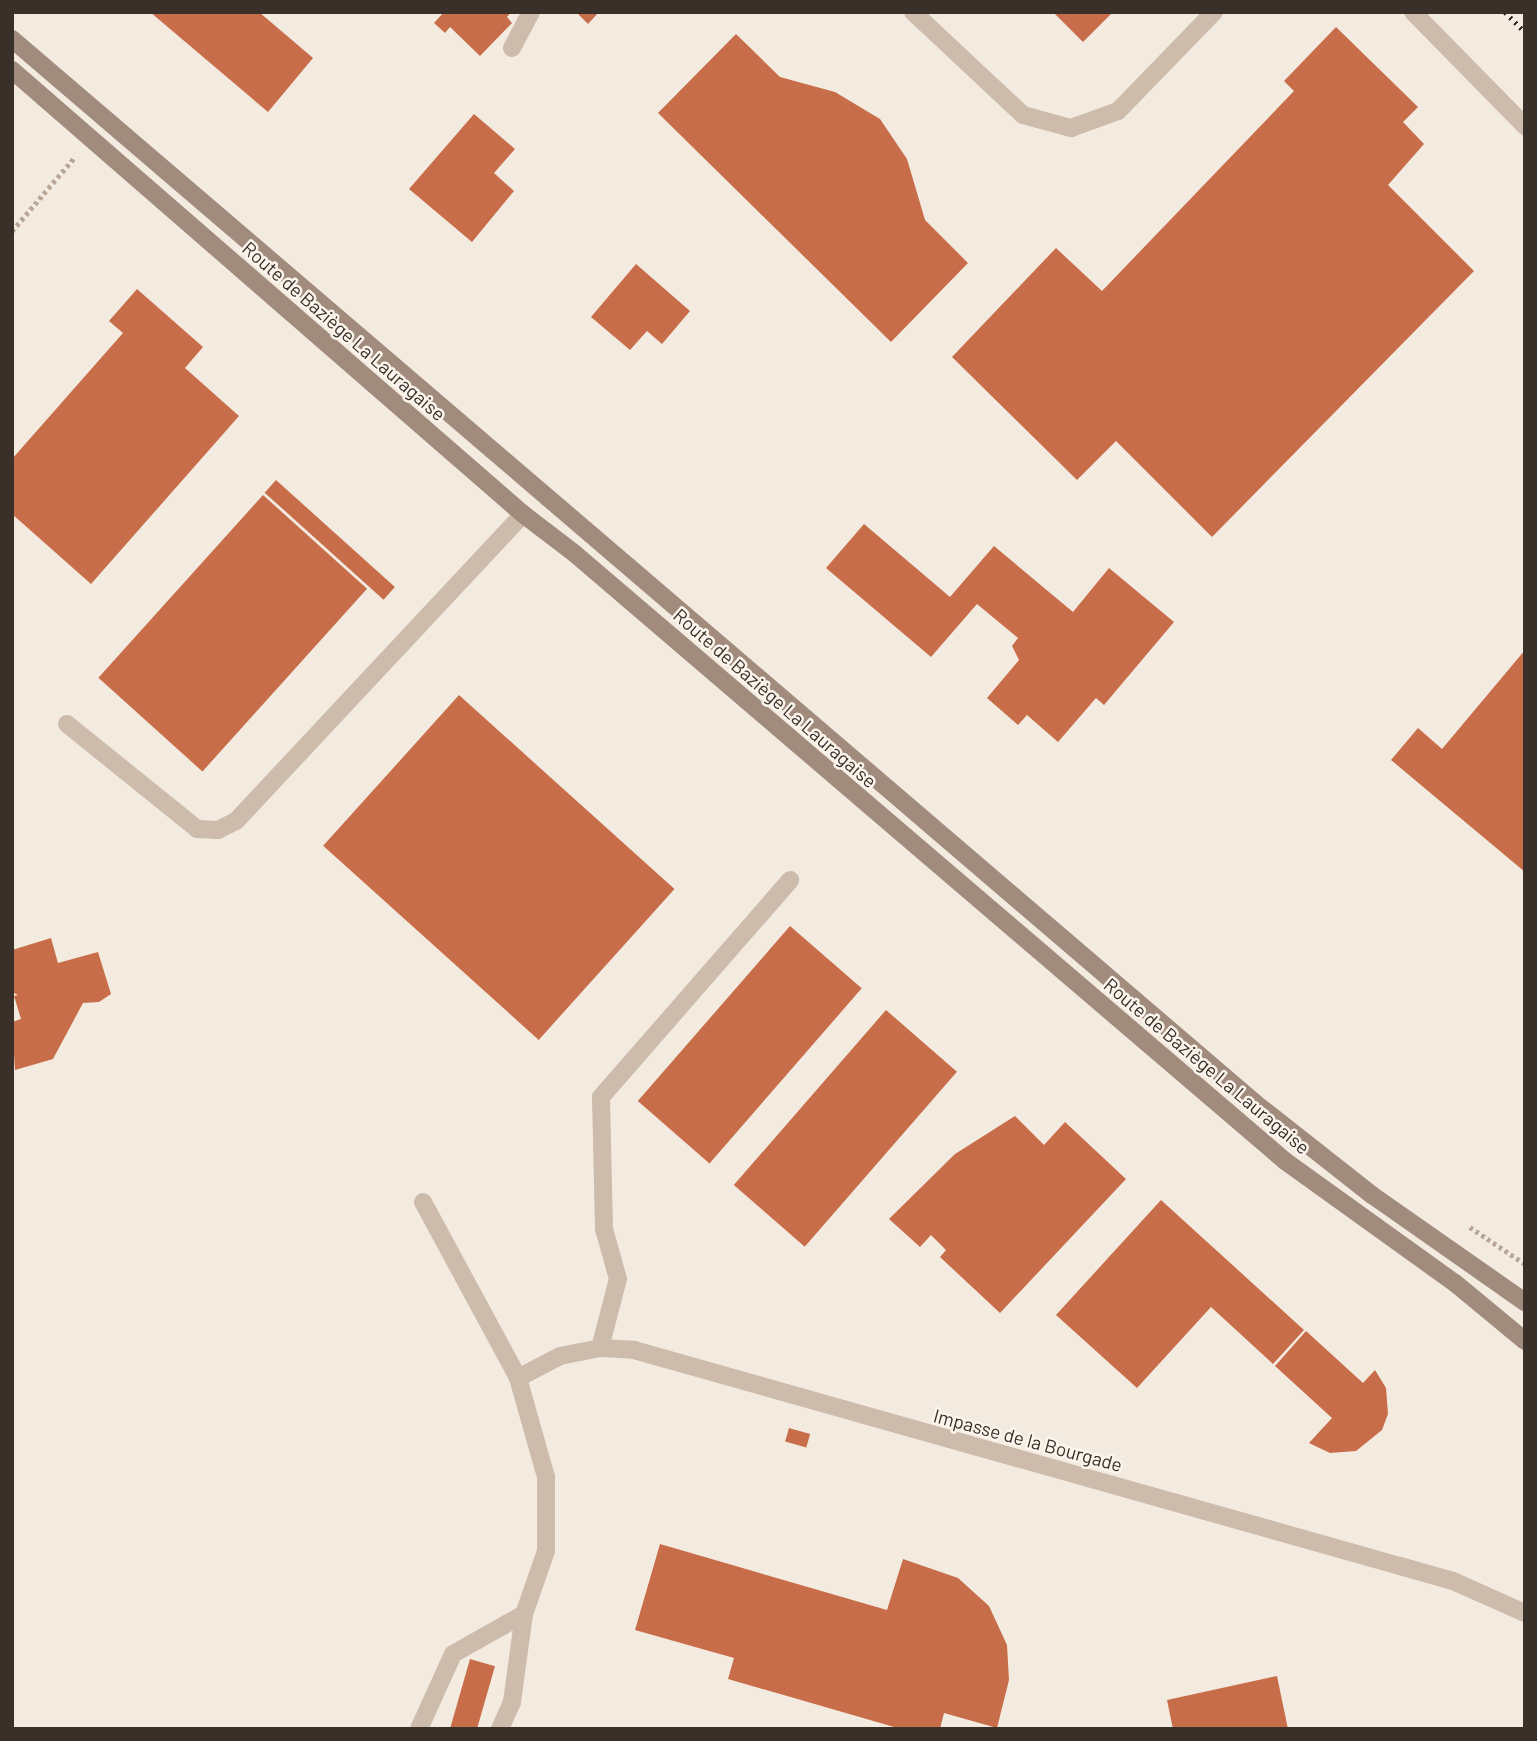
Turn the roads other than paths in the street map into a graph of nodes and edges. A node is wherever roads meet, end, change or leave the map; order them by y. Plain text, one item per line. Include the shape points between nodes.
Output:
1 (531, 12) edge
2 (913, 12) edge
3 (1214, 12) edge
4 (1413, 12) edge
5 (12, 39) edge
6 (512, 48) dead end
7 (12, 70) edge
8 (1525, 126) edge
9 (523, 514) junction
10 (67, 724) dead end
11 (790, 880) dead end
12 (423, 1202) dead end
13 (1525, 1302) edge
14 (1525, 1341) edge
15 (600, 1348) junction
16 (518, 1377) junction
17 (1525, 1613) edge
18 (524, 1614) junction
19 (419, 1729) edge
20 (500, 1729) edge

1 - 6 street
2 - 3 street via 1023,115 1071,128 1118,111
4 - 8 street
5 - 13 main road, Route de Baziège La Lauragaise via 1255,1102 1372,1195
7 - 9 main road, Route de Baziège La Lauragaise
9 - 10 street via 236,821 218,830 197,830
9 - 14 main road, Route de Baziège La Lauragaise via 575,553 1286,1161 1455,1283
11 - 15 street via 601,1097 604,1229 618,1279
12 - 16 street
15 - 16 street, Impasse de la Bourgade via 560,1356
15 - 17 street, Impasse de la Bourgade via 634,1350 1453,1581
16 - 18 street via 546,1478 547,1552
18 - 19 street via 453,1654
18 - 20 street via 512,1702

